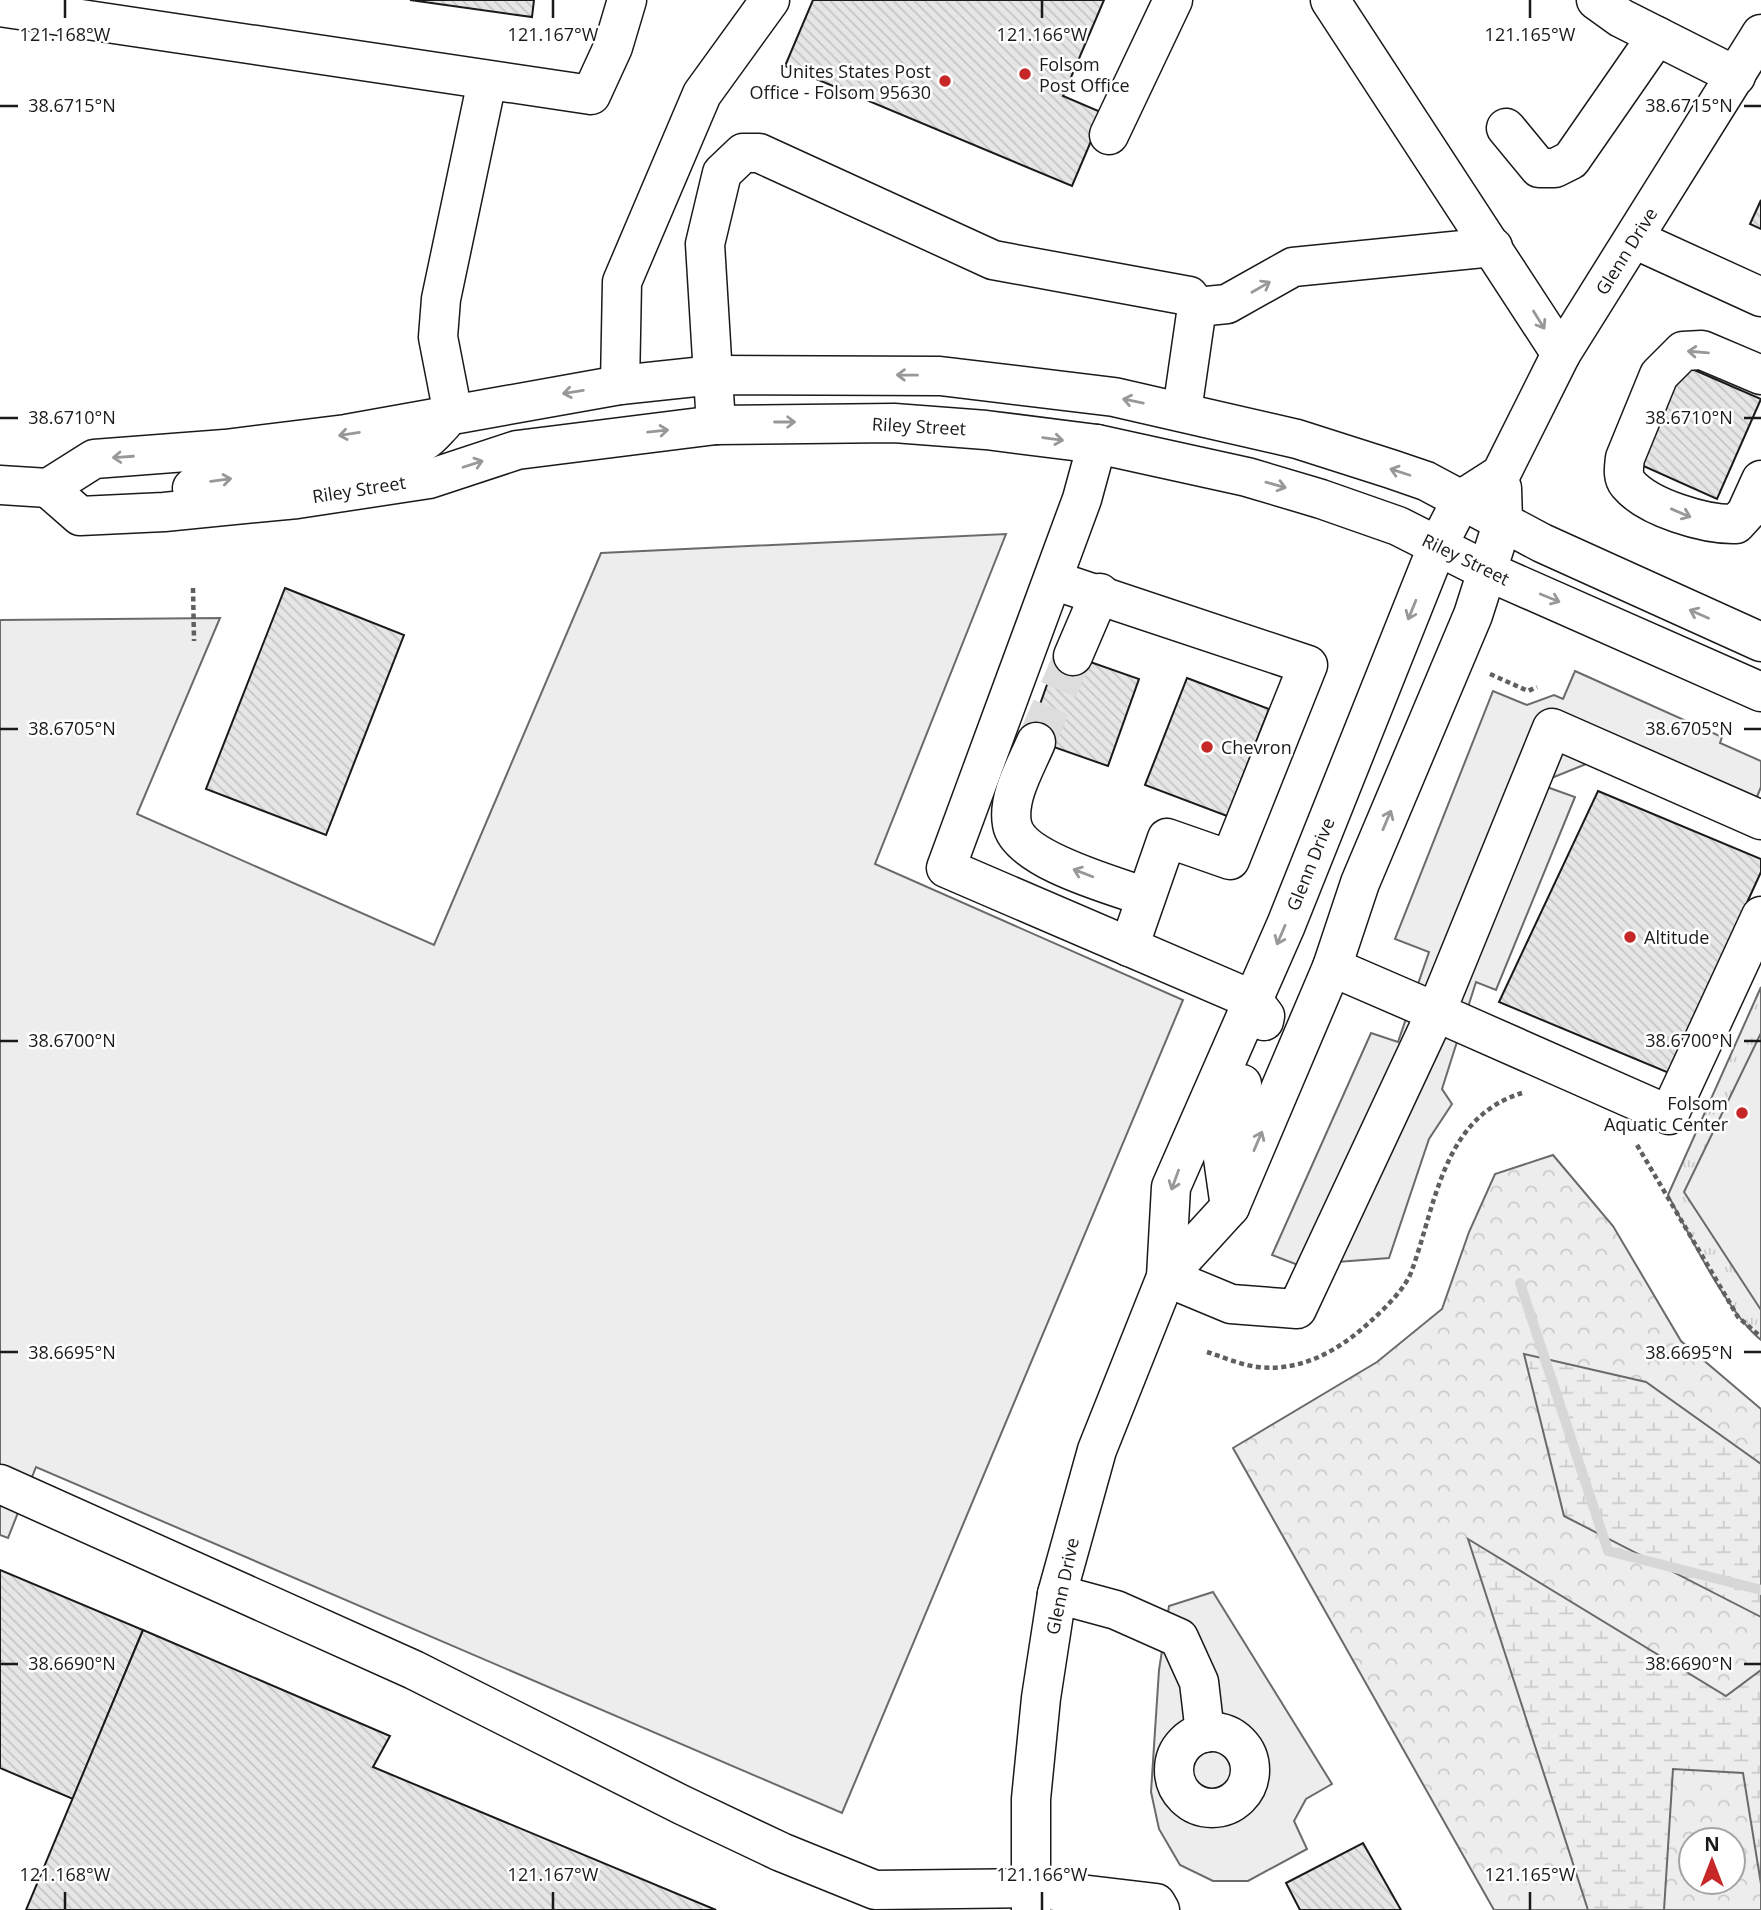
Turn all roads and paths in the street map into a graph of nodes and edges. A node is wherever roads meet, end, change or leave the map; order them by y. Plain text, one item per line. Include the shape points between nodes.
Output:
1 (627, 0) edge
2 (769, 0) edge
3 (1174, 0) edge
4 (1330, 0) edge
5 (1596, 0) edge
6 (0, 6) edge
7 (1761, 34) edge
8 (1657, 36) junction
9 (1736, 76) junction
10 (487, 80) junction
11 (1506, 128) dead end
12 (1109, 135) dead end
13 (1634, 239) junction
14 (1493, 247) junction
15 (1761, 297) edge
16 (1197, 307) junction
17 (1561, 354) junction
18 (713, 375) junction
19 (1761, 375) edge
20 (620, 385) junction
21 (1182, 411) junction
22 (453, 414) junction
23 (716, 425) junction
24 (1097, 444) junction
25 (1501, 474) junction
26 (0, 485) edge
27 (48, 488) junction
28 (1754, 496) edge
29 (1462, 499) junction
30 (164, 512) junction
31 (1503, 521) junction
32 (1437, 547) junction
33 (1487, 571) junction
34 (1053, 580) junction
35 (193, 588) dead end
36 (1100, 593) junction
37 (194, 641) dead end
38 (1761, 642) edge
39 (1073, 656) tunnel mouth
40 (1485, 672) dead end
41 (1537, 688) dead end
42 (1761, 692) edge
43 (1037, 742) tunnel mouth
44 (1761, 820) edge
45 (1146, 898) junction
46 (1761, 916) edge
47 (1129, 947) junction
48 (1332, 967) junction
49 (1253, 1000) junction
50 (1436, 1012) junction
51 (1533, 1091) dead end
52 (1634, 1140) dead end
53 (1230, 1207) junction
54 (1166, 1277) junction
55 (1761, 1337) edge
56 (1207, 1352) dead end
57 (0, 1484) edge
58 (1057, 1594) junction
59 (1205, 1732) dead end
60 (1031, 1899) edge
61 (877, 1900) edge
62 (1160, 1910) edge

1 - 10 main road via 613,47 591,95
2 - 20 main road via 702,94 622,282
3 - 12 main road
4 - 14 main road
5 - 8 main road
6 - 10 main road
7 - 9 main road, Glenn Drive
8 - 9 main road
8 - 11 main road via 1572,160 1555,168 1539,168
9 - 13 main road, Glenn Drive
10 - 22 main road via 441,299 438,337
13 - 15 main road
13 - 17 main road, Glenn Drive
16 -> 14 main road via 1227,304 1293,267
14 -> 17 main road
16 - 18 main road via 1189,296 992,260 759,153 743,153 722,173 705,244
16 - 21 main road
17 - 25 main road, Glenn Drive
18 - 20 main road
21 -> 18 main road via 1114,397 940,376
18 - 23 main road
19 -> 28 main road via 1702,350 1683,351 1659,375 1623,470 1626,482 1639,494 1716,525 1736,524
20 -> 22 main road
29 -> 21 main road via 1426,481 1297,439
22 -> 27 main road via 346,435 94,459
30 -> 22 main road via 199,482 393,455 424,441
23 -> 24 main road, Riley Street via 894,423
30 -> 23 main road, Riley Street via 297,499 429,479 517,450
24 -> 32 main road, Riley Street via 1247,477 1321,499 1398,526
24 - 34 main road
25 - 29 main road, Glenn Drive
25 - 31 main road, Glenn Drive
26 - 27 main road
27 - 30 main road, Riley Street via 80,516
29 - 31 main road
29 - 32 main road, Glenn Drive
31 - 33 main road, Glenn Drive
38 -> 31 main road
32 - 33 main road, Riley Street
32 -> 49 main road, Glenn Drive
33 -> 42 main road, Riley Street
48 -> 33 main road, Glenn Drive via 1360,883 1473,615
34 - 36 main road
34 - 47 main road via 946,868
35 - 37 path
36 - 39 main road
36 - 45 main road via 1308,665 1230,860 1167,838
40 - 41 path via 1528,691
45 -> 43 main road via 1051,861 1024,845 1012,825 1014,796
44 - 50 main road via 1552,728
45 - 47 main road
46 - 50 main road via 1669,1115
47 - 49 main road
48 - 50 main road
53 -> 48 main road, Glenn Drive
49 - 53 main road via 1265,1016 1261,1041 1235,1098 1221,1144
49 -> 54 main road, Glenn Drive via 1171,1187
50 - 54 main road via 1297,1309 1231,1304
51 - 56 path via 1519,1093 1483,1114 1460,1137 1411,1273 1385,1308 1361,1330 1325,1356 1297,1365 1258,1367
52 - 55 path via 1738,1317
53 - 54 main road, Glenn Drive
54 - 58 main road, Glenn Drive via 1097,1450
57 - 61 main road via 403,1665
58 - 59 main road via 1116,1610 1179,1638 1199,1682
58 - 60 main road, Glenn Drive via 1031,1799
60 - 61 main road
60 - 62 main road via 1156,1903

